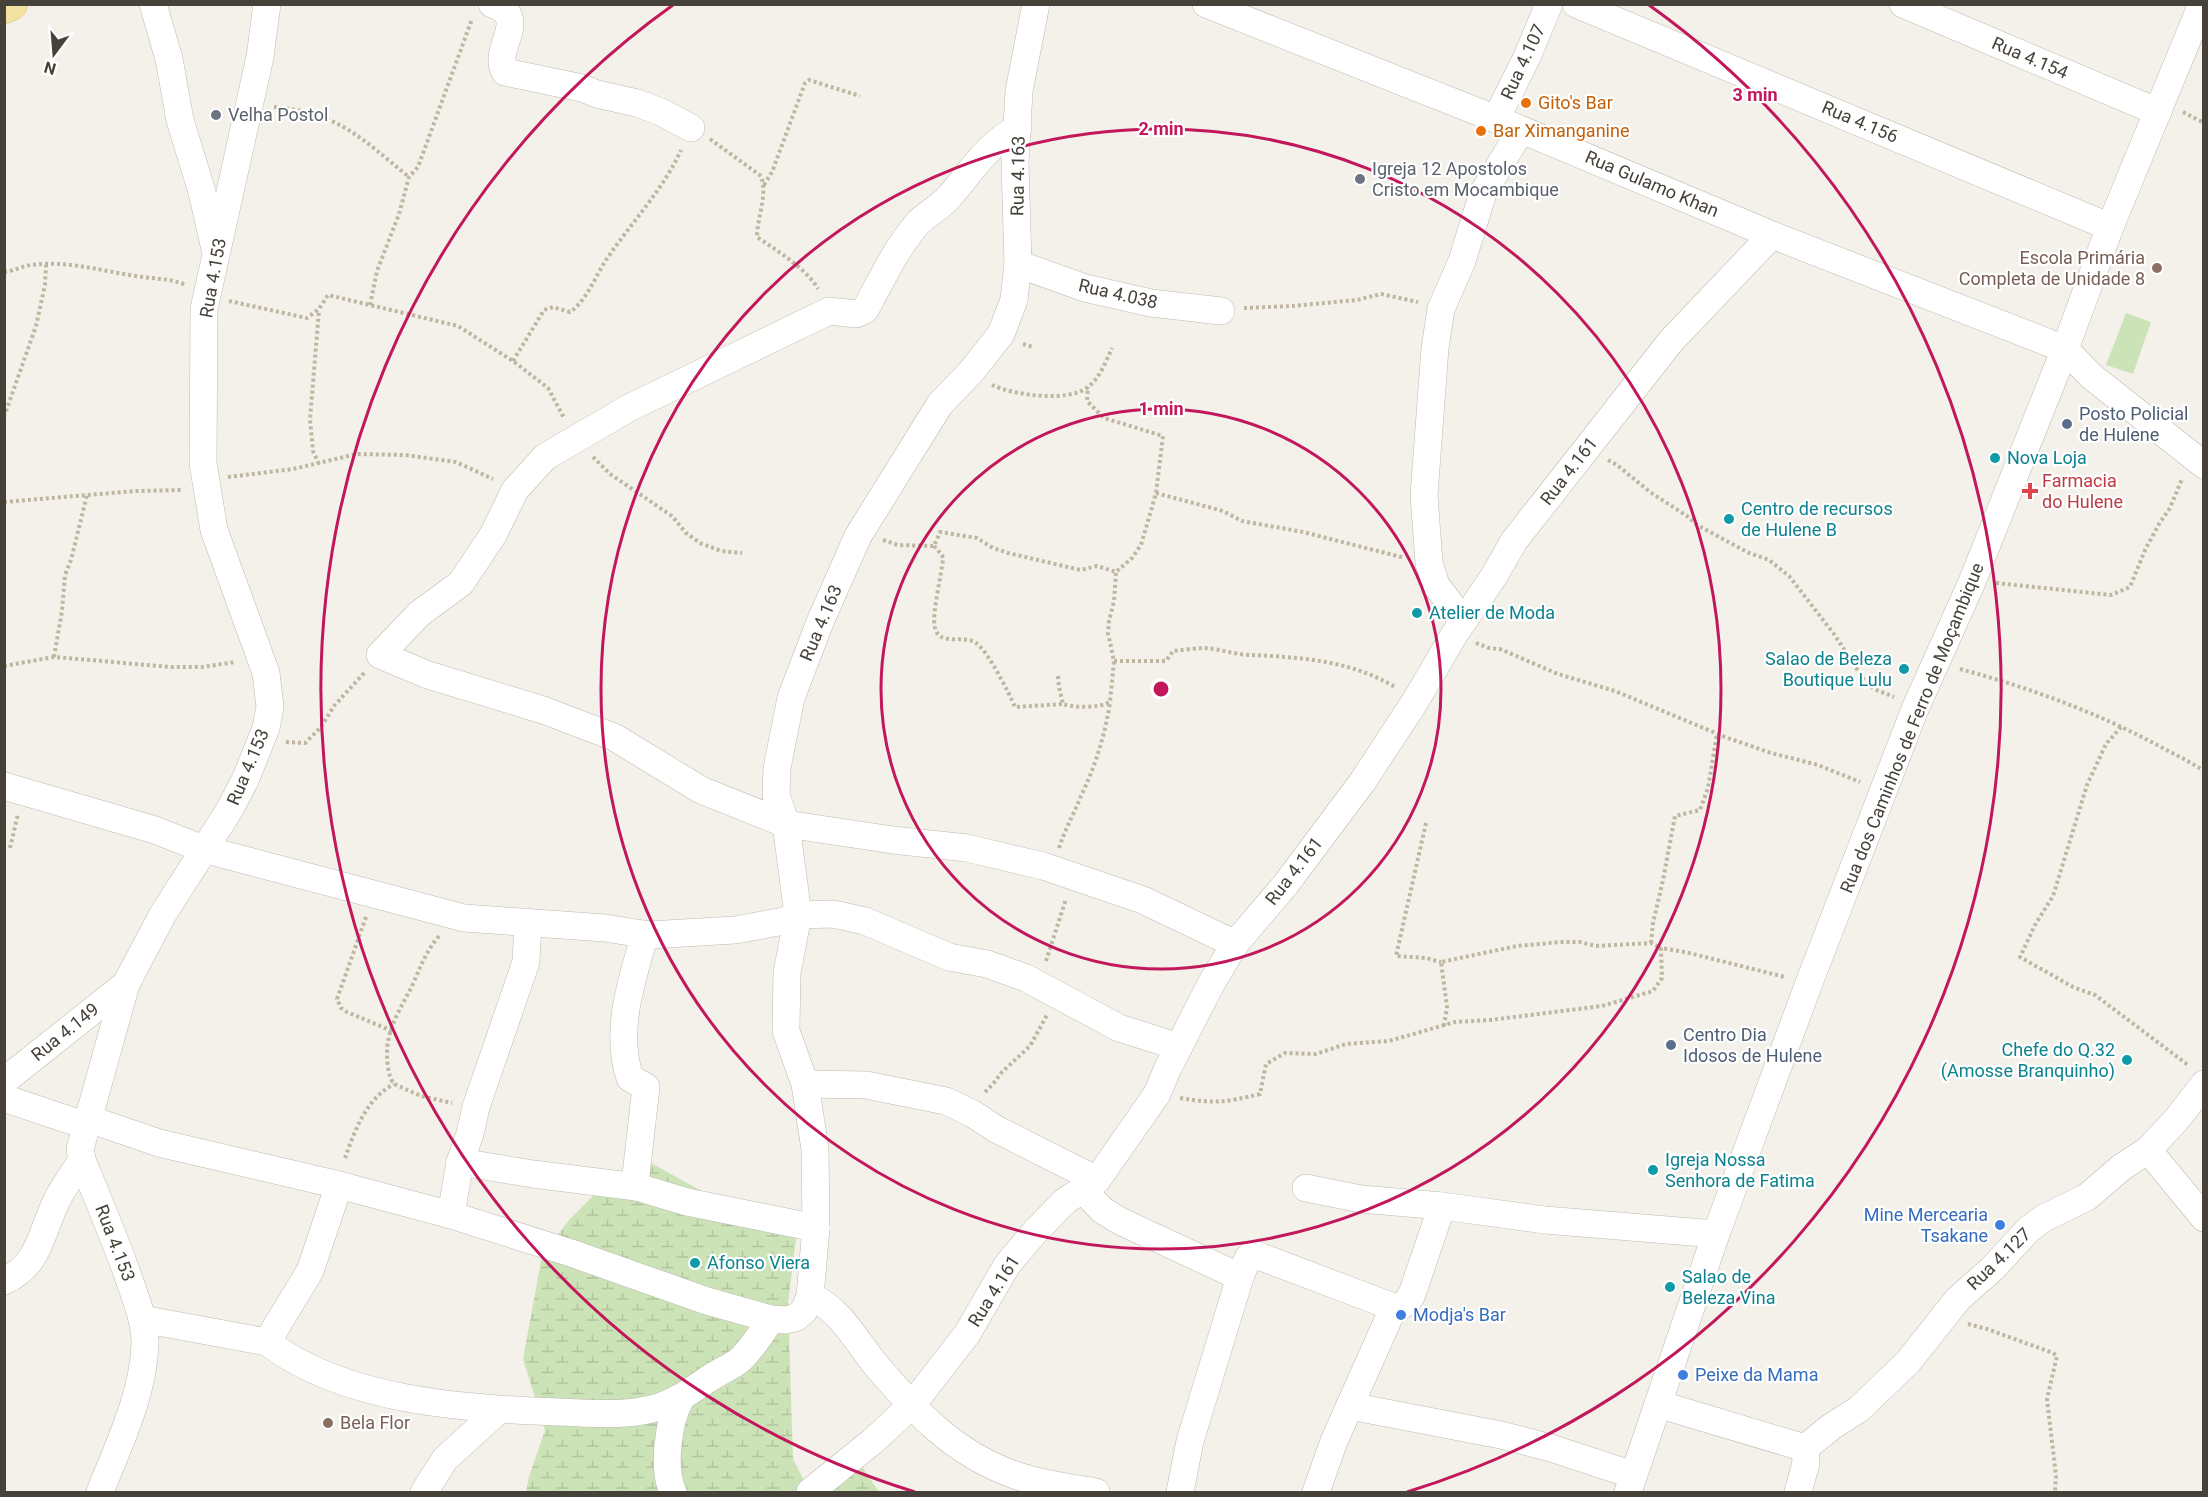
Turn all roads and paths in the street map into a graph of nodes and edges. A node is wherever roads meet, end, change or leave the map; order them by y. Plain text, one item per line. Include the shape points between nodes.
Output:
1 (11, 4) edge
2 (153, 4) edge
3 (267, 4) edge
4 (1036, 4) edge
5 (1206, 4) edge
6 (1549, 4) edge
7 (1576, 4) edge
8 (1903, 4) edge
9 (2202, 4) edge
10 (4, 7) edge
11 (483, 10) edge
12 (860, 96) dead end
13 (249, 108) junction
14 (2158, 112) junction
15 (1496, 118) junction
16 (691, 128) junction
17 (1018, 128) junction
18 (1521, 130) junction
19 (409, 177) junction
20 (764, 186) junction
21 (2110, 227) junction
22 (1772, 235) junction
23 (216, 256) junction
24 (1018, 264) junction
25 (46, 265) junction
26 (4, 272) edge
27 (207, 296) junction
28 (370, 305) junction
29 (319, 309) junction
30 (1442, 309) junction
31 (829, 311) junction
32 (1221, 311) joint
33 (1112, 348) dead end
34 (2065, 349) junction
35 (513, 361) junction
36 (970, 373) junction
37 (1089, 387) junction
38 (4, 417) edge
39 (574, 438) junction
40 (1586, 451) junction
41 (2199, 462) edge
42 (319, 464) junction
43 (206, 489) junction
44 (515, 490) junction
45 (1156, 493) junction
46 (87, 495) junction
47 (4, 502) edge
48 (858, 536) junction
49 (934, 546) junction
50 (742, 553) dead end
51 (1429, 563) junction
52 (1116, 572) junction
53 (1972, 582) junction
54 (1458, 628) junction
55 (259, 654) junction
56 (380, 655) junction
57 (54, 657) junction
58 (1114, 661) junction
59 (1936, 664) junction
60 (4, 666) edge
61 (1058, 676) dead end
62 (1416, 700) junction
63 (1110, 702) junction
64 (1063, 704) junction
65 (1915, 709) junction
66 (2121, 727) junction
67 (266, 728) junction
68 (1717, 734) junction
69 (2204, 771) edge
70 (1884, 787) junction
71 (14, 789) edge
72 (1426, 823) dead end
73 (786, 824) junction
74 (10, 848) dead end
75 (203, 849) junction
76 (1042, 866) junction
77 (1073, 876) junction
78 (367, 891) junction
79 (454, 915) junction
80 (798, 915) junction
81 (528, 922) junction
82 (645, 934) junction
83 (1651, 943) junction
84 (1234, 944) junction
85 (1661, 948) junction
86 (1441, 962) junction
87 (1809, 983) junction
88 (126, 984) junction
89 (1048, 990) junction
90 (1444, 1026) junction
91 (392, 1031) junction
92 (1179, 1047) junction
93 (2199, 1077) edge
94 (4, 1081) edge
95 (393, 1084) junction
96 (805, 1084) junction
97 (1157, 1094) junction
98 (4, 1098) edge
99 (476, 1107) junction
100 (973, 1114) junction
101 (88, 1122) junction
102 (2148, 1150) junction
103 (345, 1158) dead end
104 (82, 1160) junction
105 (460, 1162) junction
106 (1089, 1184) junction
107 (339, 1185) junction
108 (637, 1188) junction
109 (1306, 1188) dead end
110 (1442, 1206) junction
111 (451, 1215) junction
112 (2204, 1218) edge
113 (816, 1228) junction
114 (1716, 1234) junction
115 (1240, 1277) junction
116 (4, 1281) edge
117 (810, 1296) junction
118 (1396, 1308) junction
119 (1942, 1318) junction
120 (142, 1319) junction
121 (771, 1319) junction
122 (267, 1342) junction
123 (681, 1398) junction
124 (1658, 1404) junction
125 (912, 1405) junction
126 (1350, 1406) junction
127 (499, 1410) junction
128 (1805, 1448) junction
129 (1011, 1484) edge
130 (1630, 1484) edge
131 (100, 1492) edge
132 (424, 1492) edge
133 (673, 1492) edge
134 (810, 1492) edge
135 (1096, 1492) edge
136 (1180, 1492) edge
137 (1316, 1492) edge
138 (1798, 1492) edge
139 (2055, 1492) edge

1 - 10 main road
2 - 23 street
3 - 13 street, Rua 4.153
4 - 17 street, Rua 4.163 via 1019,91
5 - 15 street, Rua Gulamo Khan
6 - 15 street, Rua 4.107
7 - 21 street, Rua 4.156
8 - 14 street, Rua 4.154
9 - 14 street, Rua dos Caminhos de Ferro de Moçambique
11 - 16 street via 506,11 510,19 501,58 505,72 637,103
11 - 19 path via 418,167
12 - 20 path via 809,80 805,83
13 - 19 path via 278,107 340,123
13 - 23 street, Rua 4.153
14 - 21 street, Rua dos Caminhos de Ferro de Moçambique
15 - 18 street, Rua Gulamo Khan
16 - 20 path via 760,176
16 - 35 path via 671,172 606,261 579,306 570,312 553,307 544,310
17 - 24 street, Rua 4.163
17 - 31 street via 981,157 941,206 919,221 865,310 856,314
18 - 22 street, Rua Gulamo Khan
18 - 30 street via 1483,193
19 - 28 path via 377,271
20 - 31 path via 757,237 814,282
21 - 34 street, Rua dos Caminhos de Ferro de Moçambique
22 - 34 street, Rua Gulamo Khan
22 - 40 street, Rua 4.161 via 1671,341
23 - 27 street, Rua 4.153
24 - 32 street, Rua 4.038 via 1085,288 1151,303
24 - 36 street, Rua 4.163 via 1014,300 1001,334
25 - 26 path
25 - 27 path via 91,267 169,279
25 - 38 path via 36,326
27 - 29 path via 307,318
27 - 43 street, Rua 4.153 via 203,463
28 - 29 path via 328,295
28 - 35 path via 458,326
29 - 42 path via 310,419 313,452
30 - 32 path via 1381,294 1357,300
30 - 51 street via 1430,395 1424,495
31 - 39 street
33 - 37 path
34 - 41 street via 2091,376
34 - 53 street, Rua dos Caminhos de Ferro de Moçambique
35 - 39 path via 548,388
36 - 37 path via 1006,392 1073,394
36 - 48 street, Rua 4.163 via 940,404
37 - 45 path via 1087,401 1104,418 1163,436
39 - 44 street via 545,457
39 - 50 path via 610,474 672,516 700,543
40 - 54 street, Rua 4.161 via 1514,542
40 - 65 path via 1617,465 1697,525 1769,560 1810,601 1864,680
41 - 53 path via 2184,475 2130,587 2111,595 2000,585 1983,579
42 - 43 path via 228,477
42 - 44 path via 357,454 405,455 456,462
43 - 46 path
43 - 55 street, Rua 4.153 via 214,530
44 - 56 street via 493,535 461,583 420,614
45 - 51 path via 1223,511 1242,521
45 - 52 path via 1141,545
46 - 47 path
46 - 57 path via 65,575
48 - 49 path via 898,545
48 - 73 street, Rua 4.163 via 819,622 791,698 777,768 776,795
49 - 52 path via 940,532 952,533 977,538 1008,554 1081,570 1097,566
49 - 64 path via 943,558 935,613 937,633 944,639 976,643 1015,706
51 - 54 street
52 - 58 path via 1108,633
53 - 59 street, Rua dos Caminhos de Ferro de Moçambique
54 - 62 street, Rua 4.161
54 - 68 path via 1489,648 1615,691
55 - 57 path via 202,667
55 - 67 street, Rua 4.153 via 270,707
56 - 67 path via 305,743 288,743
56 - 73 street via 428,675 543,710 614,737 701,790
57 - 60 path
58 - 62 path via 1166,661 1173,651 1205,648 1335,663 1377,676
58 - 63 path
59 - 65 street, Rua dos Caminhos de Ferro de Moçambique
59 - 66 path via 2034,690
61 - 64 path
62 - 84 street, Rua 4.161 via 1363,781 1286,884
63 - 64 path
63 - 76 path via 1102,740 1082,796 1059,848
65 - 70 street, Rua dos Caminhos de Ferro de Moçambique
66 - 69 path
66 - 93 path via 2106,744 2087,785 2053,896 2020,957 2095,996
67 - 75 street, Rua 4.153 via 230,809
68 - 70 path via 1818,765 1858,782
68 - 83 path via 1708,788 1700,810 1676,816
70 - 87 street, Rua dos Caminhos de Ferro de Moçambique
71 - 74 path
71 - 75 street via 155,830
72 - 86 path via 1396,956
73 - 76 street via 967,848
73 - 80 street, Rua 4.163
75 - 78 street
75 - 88 street, Rua 4.153
76 - 77 street
77 - 84 street via 1143,900
77 - 89 path
78 - 79 street
78 - 91 path via 366,917 337,999 347,1012
79 - 81 street
79 - 91 path via 424,957
80 - 82 street via 735,930
80 - 89 street via 833,914 864,921 949,957 987,963
80 - 96 street, Rua 4.163 via 787,973 786,1031
81 - 82 street
81 - 99 street via 526,962
82 - 108 street via 627,1000 623,1034 630,1078 646,1087
83 - 85 path
83 - 86 path via 1596,946 1561,942 1517,946
84 - 92 street, Rua 4.161
85 - 87 path
85 - 90 path via 1662,978 1653,991 1602,1006
86 - 90 path via 1447,1007
87 - 114 street, Rua dos Caminhos de Ferro de Moçambique
88 - 94 street, Rua 4.149
88 - 101 street, Rua 4.153
89 - 92 street via 1119,1028
89 - 100 path via 1030,1046 981,1095
90 - 97 path via 1389,1041 1346,1044 1316,1054 1286,1053 1266,1064 1260,1094 1220,1103
91 - 95 path via 388,1059
92 - 97 street, Rua 4.161
93 - 102 street, Rua 4.127 via 2177,1119
95 - 99 path via 421,1096
95 - 103 path via 359,1120
96 - 100 street via 866,1085 946,1101
96 - 113 street, Rua 4.163 via 815,1149
97 - 106 street, Rua 4.161
98 - 101 street
99 - 105 street
100 - 106 street
101 - 104 street, Rua 4.153
101 - 107 street via 159,1143
102 - 112 street
102 - 119 street, Rua 4.127 via 2087,1197 2029,1229
104 - 116 street via 58,1197 26,1268
104 - 120 street, Rua 4.153
105 - 108 street
105 - 111 street
106 - 115 street via 1102,1210
106 - 125 street, Rua 4.161 via 1065,1201 1006,1265 967,1334
107 - 111 street
107 - 122 street via 310,1270
108 - 113 street
109 - 110 street via 1361,1199
110 - 114 street via 1599,1226
110 - 118 street via 1412,1294
111 - 121 street
113 - 117 street, Rua 4.163
114 - 124 street, Rua dos Caminhos de Ferro de Moçambique
115 - 118 street via 1248,1258 1256,1255
115 - 136 street via 1191,1441
117 - 121 street via 804,1311 795,1317
117 - 125 street via 833,1310
118 - 126 street
119 - 128 street, Rua 4.127 via 1908,1362 1859,1409
119 - 139 path via 1987,1329 2057,1356 2047,1399
120 - 122 street
120 - 131 street, Rua 4.153 via 145,1342 133,1404
121 - 123 street via 738,1361
122 - 127 street via 352,1385 411,1399
123 - 127 street via 658,1407 607,1414
123 - 133 street via 675,1409 666,1462
124 - 128 street
124 - 130 street, Rua dos Caminhos de Ferro de Moçambique
125 - 129 street via 927,1423
125 - 134 street, Rua 4.161
126 - 130 street via 1551,1448
126 - 137 street
127 - 132 street via 445,1459
128 - 138 street via 1806,1463
129 - 135 street via 1048,1484

